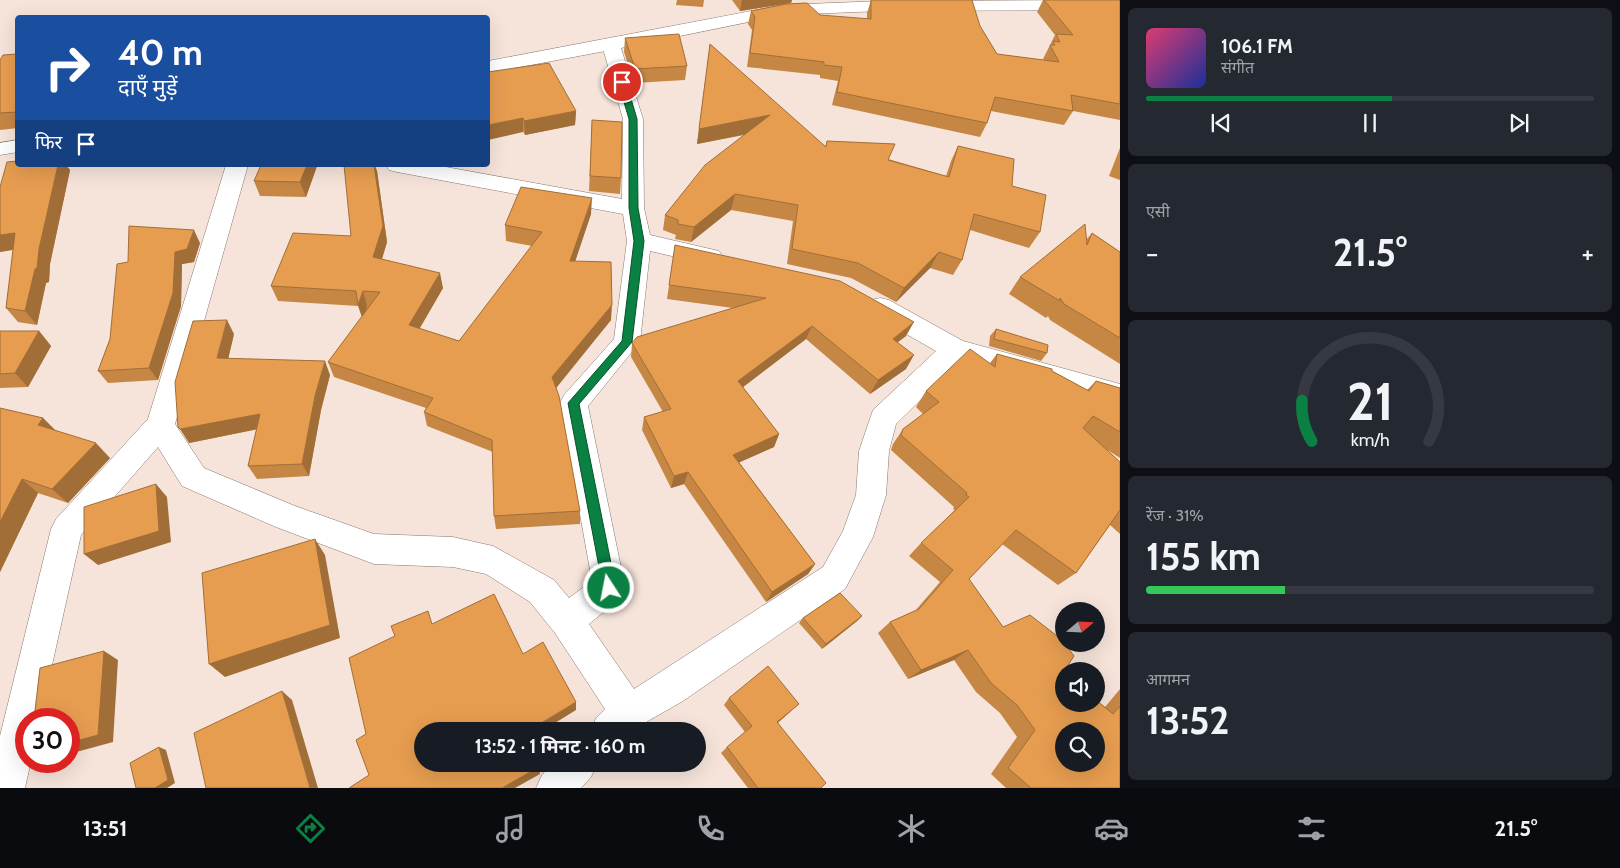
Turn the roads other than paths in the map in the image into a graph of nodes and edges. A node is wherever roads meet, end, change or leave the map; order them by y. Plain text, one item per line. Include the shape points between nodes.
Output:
1 (1120, 5) edge
2 (611, 45) junction
3 (490, 67) edge
4 (15, 146) edge
5 (0, 149) edge
6 (236, 167) edge
7 (407, 167) edge
8 (633, 208) junction
9 (639, 241) junction
10 (736, 262) edge
11 (859, 295) edge
12 (955, 349) junction
13 (1120, 395) edge
14 (160, 426) junction
15 (567, 621) junction
16 (619, 721) edge
17 (570, 772) edge
18 (6, 788) edge
19 (555, 788) edge

1 - 2 main road via 882,6 783,10
2 - 3 main road
2 - 8 main road via 633,119
4 - 5 main road
6 - 14 main road
7 - 8 main road
8 - 9 main road
9 - 10 main road
9 - 15 main road via 627,342 574,403 609,588
11 - 12 main road
12 - 13 main road
12 - 16 main road via 883,418 874,451 871,495 857,537 834,578
14 - 15 main road via 193,477 374,549 452,552 493,560 542,591
14 - 18 main road via 67,529
15 - 16 main road
17 - 19 main road

